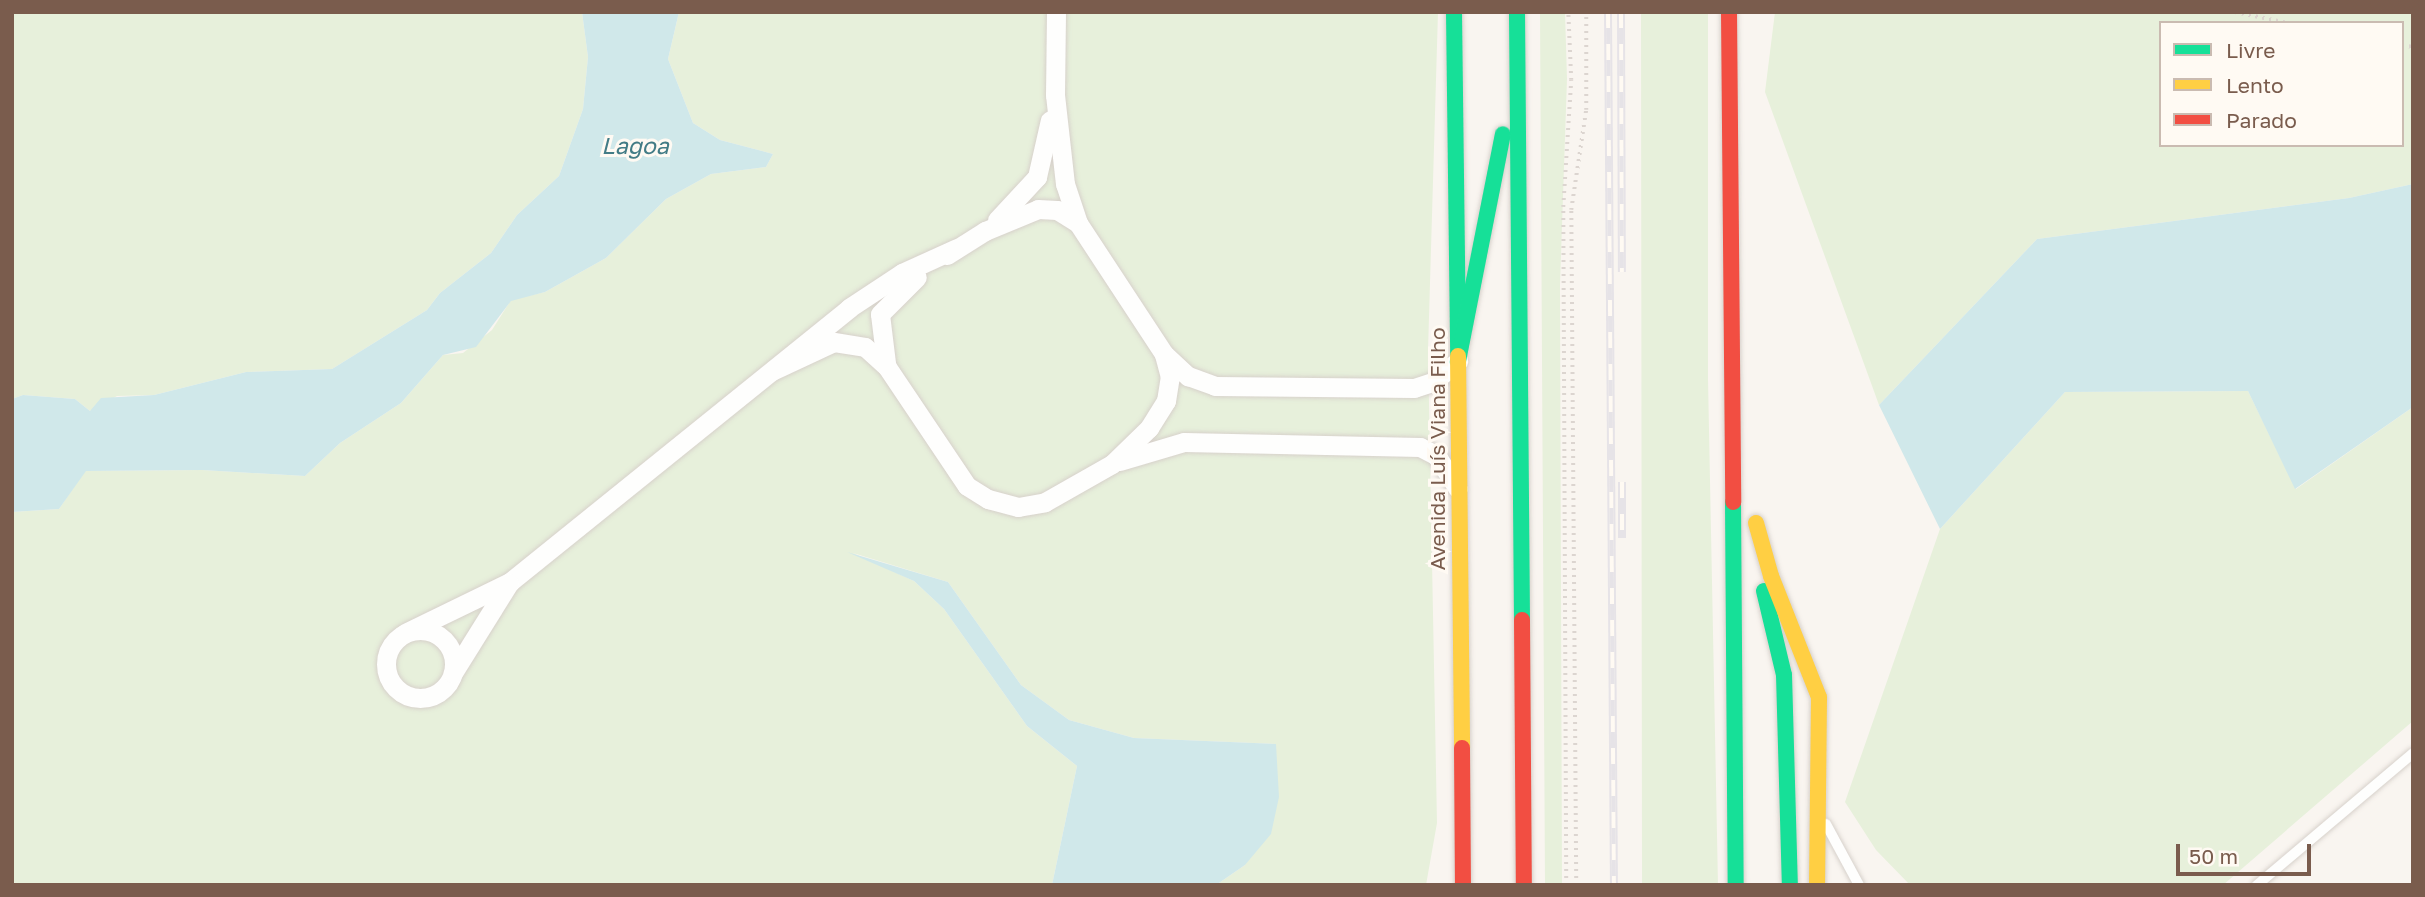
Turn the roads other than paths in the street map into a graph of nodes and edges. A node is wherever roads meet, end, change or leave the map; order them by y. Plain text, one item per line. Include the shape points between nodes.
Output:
1 (1056, 12) edge
2 (1454, 12) edge
3 (1517, 12) edge
4 (1729, 12) edge
5 (1518, 62) junction
6 (1055, 95) junction
7 (1078, 223) junction
8 (985, 231) junction
9 (957, 248) junction
10 (1732, 271) junction
11 (1164, 354) junction
12 (1458, 361) junction
13 (887, 367) junction
14 (772, 370) junction
15 (1112, 464) junction
16 (1751, 470) dead end
17 (1458, 489) junction
18 (510, 582) junction
19 (405, 633) junction
20 (452, 675) junction
21 (2413, 753) edge
22 (1816, 803) junction
23 (1463, 885) edge
24 (1524, 885) edge
25 (1736, 885) edge
26 (1790, 885) edge
27 (1816, 885) edge
28 (1859, 885) edge
29 (2257, 885) edge

1 - 6 street
2 - 12 main road, Avenida Luís Viana Filho
3 - 5 main road
4 - 10 main road
5 - 12 main road
5 - 24 main road
6 - 7 street via 1061,162
6 - 8 street via 1037,177
7 - 8 street via 1057,210 1038,209
7 - 11 street
8 - 9 street
9 - 13 street via 885,305 879,326
9 - 14 street via 902,273 849,308
10 - 16 main road
10 - 25 main road
11 - 12 street via 1188,376 1215,386 1414,388 1433,382
11 - 15 street via 1170,377 1167,401 1149,428
12 - 17 main road, Avenida Luís Viana Filho
13 - 14 street via 864,346 842,340
13 - 15 street via 955,473 988,499 1018,507 1045,502
14 - 18 street
15 - 17 street via 1184,442 1420,447 1436,455
17 - 23 main road, Avenida Luís Viana Filho
18 - 19 street
18 - 20 street
19 - 20 street via 427,631 446,642 454,664
19 - 20 street via 386,657 388,678 395,688 404,695 427,698 446,686
21 - 29 lane
22 - 26 main road via 1819,697 1755,516 1759,570 1784,675
22 - 27 main road
22 - 28 lane via 1836,849

